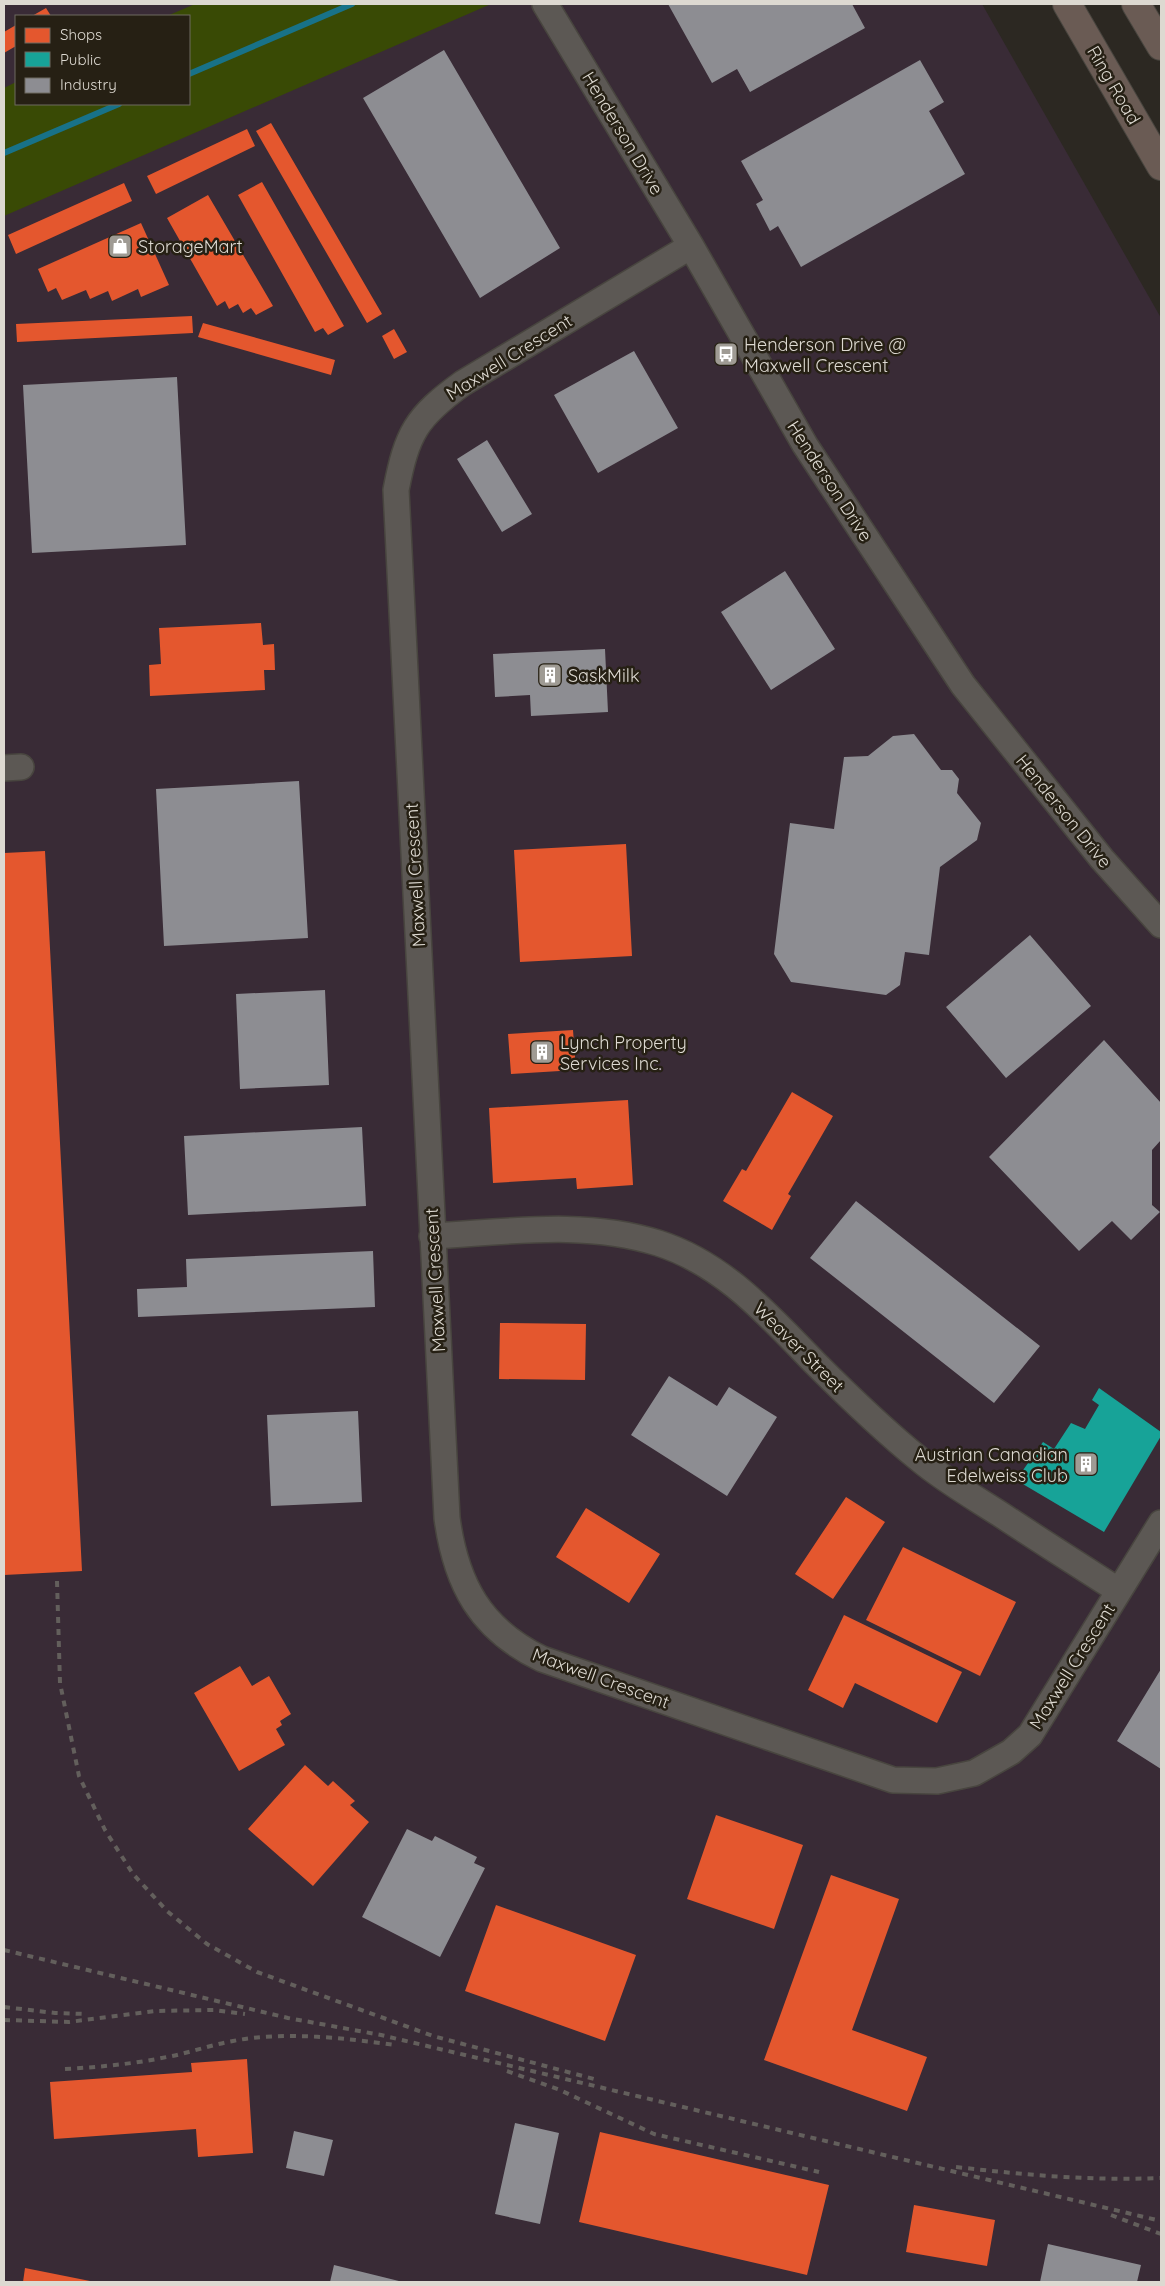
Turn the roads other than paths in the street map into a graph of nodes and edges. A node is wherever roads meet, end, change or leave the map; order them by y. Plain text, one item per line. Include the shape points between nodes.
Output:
1 (545, 4) edge
2 (1067, 4) edge
3 (1136, 4) edge
4 (1161, 46) edge
5 (1161, 166) edge
6 (691, 246) junction
7 (1161, 926) edge
8 (432, 1236) junction
9 (1161, 1523) edge
10 (1119, 1591) junction

1 - 6 street, Henderson Drive
2 - 5 highway, Ring Road
3 - 4 highway
6 - 7 street, Henderson Drive via 805,445 964,685 1124,885
6 - 8 street, Maxwell Crescent via 435,403 414,429 402,458 396,490
8 - 10 street, Weaver Street via 580,1229 659,1243 690,1256 716,1270 742,1290 859,1407 921,1461
8 - 10 street, Maxwell Crescent via 450,1540 462,1580 472,1600 502,1634 520,1648 542,1659 893,1780 936,1781 974,1773 994,1763 1030,1735
9 - 10 street, Maxwell Crescent

